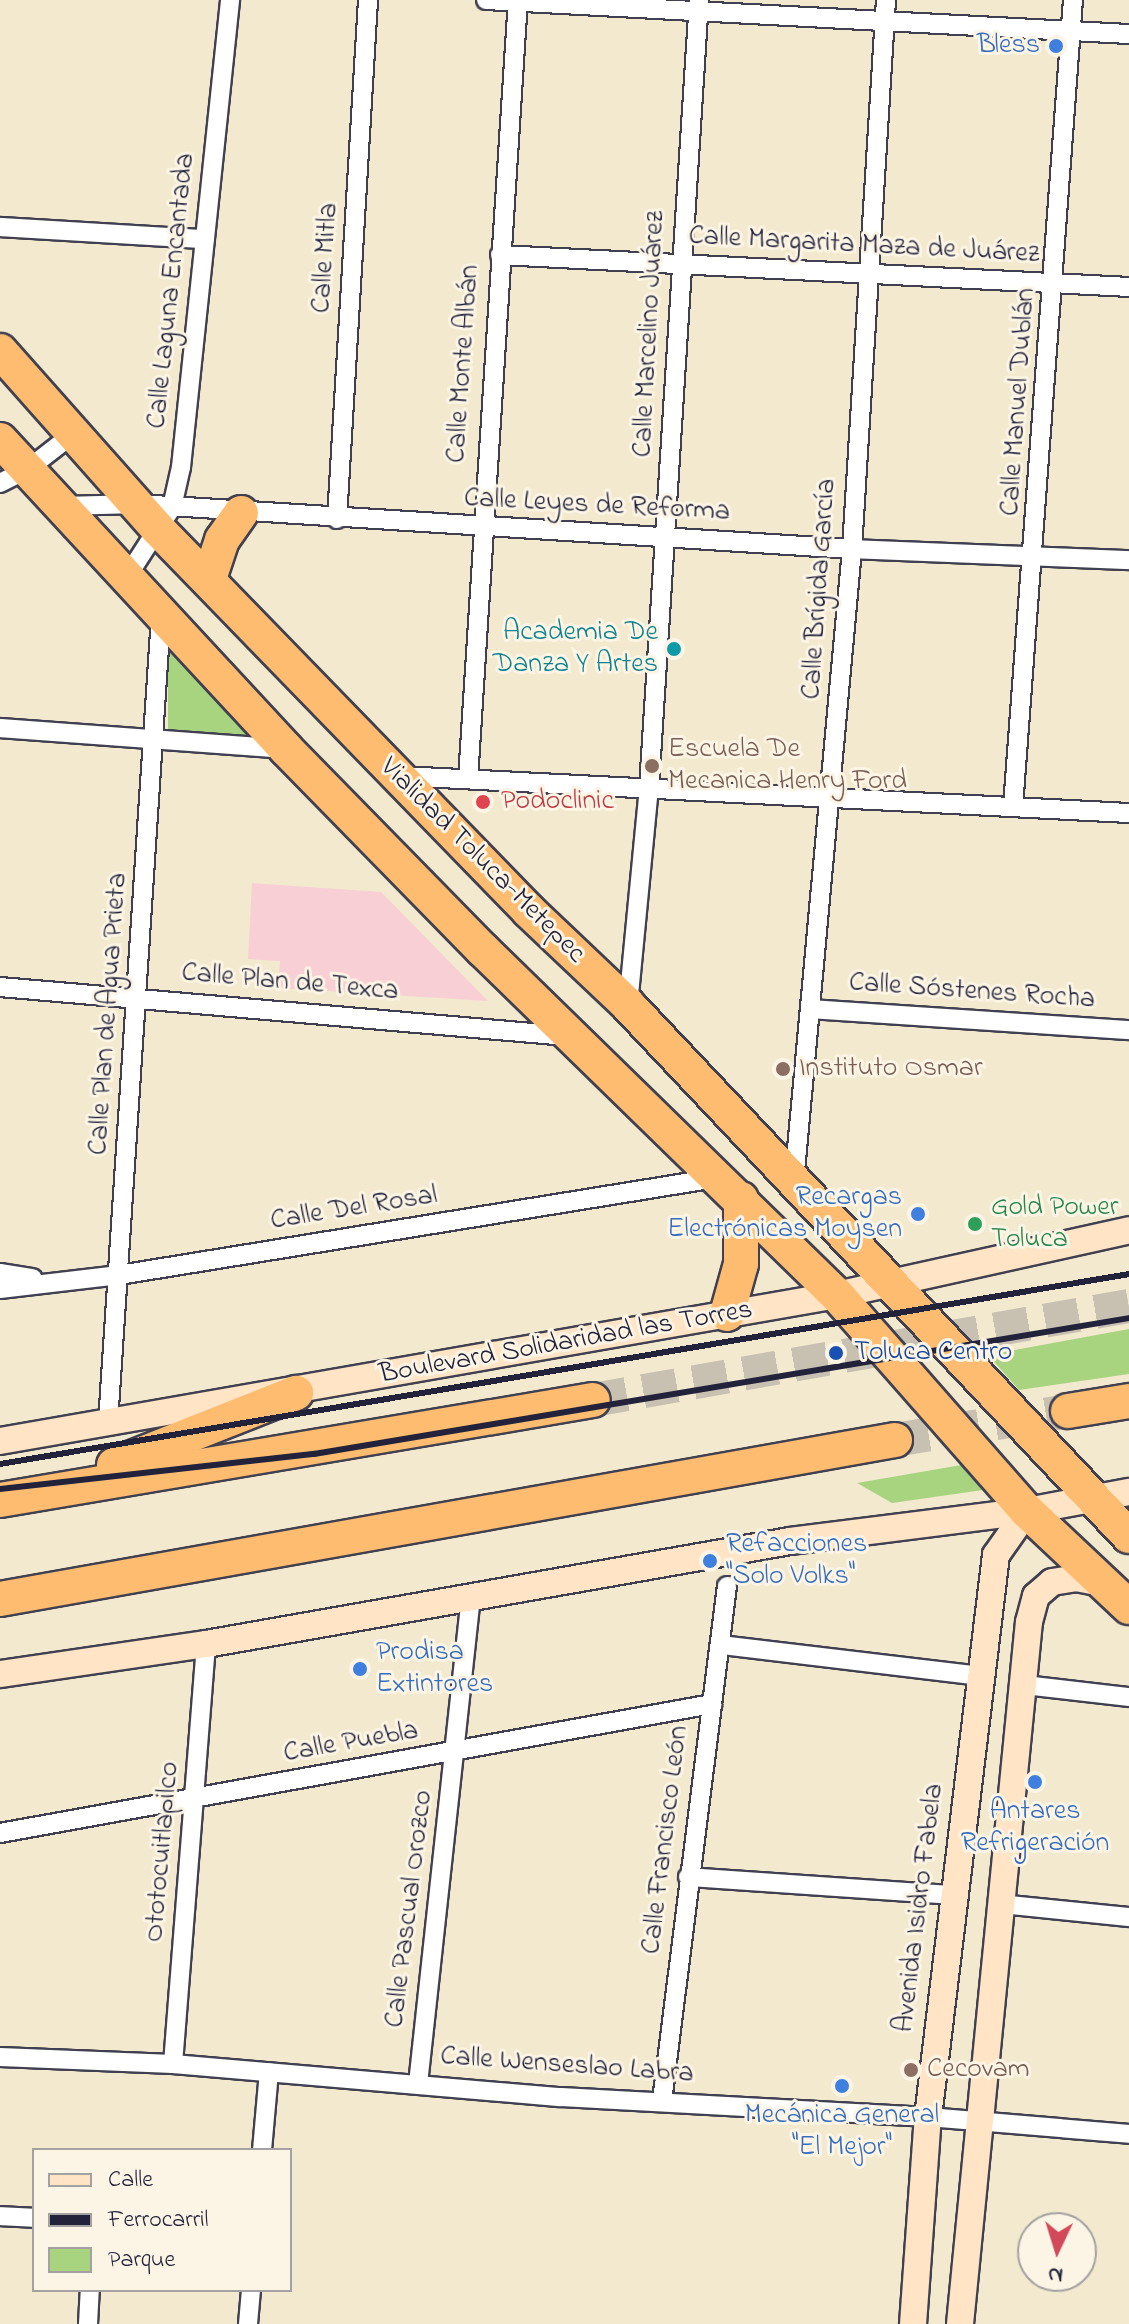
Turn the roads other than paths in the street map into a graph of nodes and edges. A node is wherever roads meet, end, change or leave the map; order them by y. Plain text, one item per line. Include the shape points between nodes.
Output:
1 (230, 0) edge
2 (368, 0) edge
3 (486, 0) edge
4 (886, 0) edge
5 (1073, 0) edge
6 (518, 1) edge
7 (699, 7) edge
8 (885, 22) junction
9 (1071, 31) junction
10 (1129, 34) edge
11 (0, 227) edge
12 (205, 239) junction
13 (500, 255) junction
14 (684, 266) junction
15 (868, 274) junction
16 (1055, 283) junction
17 (1129, 287) edge
18 (0, 351) edge
19 (74, 433) junction
20 (0, 440) edge
21 (14, 476) edge
22 (61, 506) junction
23 (155, 513) junction
24 (241, 513) junction
25 (337, 519) junction
26 (481, 528) junction
27 (666, 538) junction
28 (852, 549) junction
29 (1036, 554) junction
30 (1129, 560) edge
31 (128, 575) junction
32 (209, 579) junction
33 (161, 609) junction
34 (0, 728) edge
35 (156, 741) junction
36 (287, 750) junction
37 (395, 775) junction
38 (468, 779) junction
39 (649, 788) junction
40 (831, 796) junction
41 (1013, 807) junction
42 (1129, 813) edge
43 (0, 987) edge
44 (139, 998) junction
45 (628, 1005) junction
46 (811, 1009) junction
47 (1129, 1030) edge
48 (574, 1037) junction
49 (794, 1182) junction
50 (728, 1189) junction
51 (1129, 1230) edge
52 (0, 1273) edge
53 (119, 1275) junction
54 (51, 1281) junction
55 (885, 1283) junction
56 (0, 1289) edge
57 (837, 1295) junction
58 (727, 1314) junction
59 (296, 1393) junction
60 (593, 1400) tunnel mouth
61 (1129, 1401) edge
62 (1068, 1411) tunnel mouth
63 (108, 1423) junction
64 (895, 1440) tunnel mouth
65 (0, 1441) edge
66 (1129, 1492) edge
67 (15, 1497) edge
68 (1092, 1499) junction
69 (1027, 1511) junction
70 (1129, 1536) edge
71 (727, 1586) dead end
72 (471, 1596) junction
73 (1118, 1596) edge
74 (0, 1599) edge
75 (206, 1644) junction
76 (721, 1645) junction
77 (0, 1674) edge
78 (980, 1676) junction
79 (1025, 1685) junction
80 (1129, 1697) edge
81 (712, 1704) junction
82 (456, 1753) junction
83 (196, 1800) junction
84 (0, 1833) edge
85 (688, 1877) junction
86 (952, 1895) junction
87 (1001, 1904) junction
88 (1129, 1917) edge
89 (0, 2057) edge
90 (173, 2064) junction
91 (269, 2072) junction
92 (418, 2084) junction
93 (662, 2101) junction
94 (928, 2117) junction
95 (976, 2123) junction
96 (1129, 2134) edge
97 (262, 2148) edge
98 (0, 2216) edge
99 (32, 2218) edge
100 (90, 2292) edge
101 (251, 2292) edge
102 (88, 2324) edge
103 (248, 2324) edge
104 (913, 2324) edge
105 (960, 2324) edge

1 - 12 street, Calle Laguna Encantada
2 - 25 street, Calle Mitla
3 - 6 street
4 - 8 street, Calle Brígida García
5 - 9 street, Calle Manuel Dublán
6 - 7 street
6 - 13 street, Calle Monte Albán
7 - 8 street
7 - 14 street, Calle Marcelino Juárez
8 - 9 street
8 - 15 street, Calle Brígida García
9 - 10 street
9 - 16 street, Calle Manuel Dublán
11 - 12 street
12 - 23 street, Calle Laguna Encantada via 181,467
13 - 14 street, Calle Margarita Maza de Juárez
13 - 26 street, Calle Monte Albán
14 - 15 street, Calle Margarita Maza de Juárez
14 - 27 street, Calle Marcelino Juárez
15 - 16 street, Calle Margarita Maza de Juárez
15 - 28 street, Calle Brígida García
16 - 17 street, Calle Margarita Maza de Juárez
16 - 29 street, Calle Manuel Dublán
18 - 19 highway, Vialidad Toluca-Metepec
19 - 21 street
19 - 23 highway, Vialidad Toluca-Metepec
20 - 21 highway, Vialidad Toluca-Metepec
21 - 22 highway, Vialidad Toluca-Metepec
22 - 23 street, Calle Leyes de Reforma
22 - 31 highway, Vialidad Toluca-Metepec
23 - 24 street, Calle Leyes de Reforma
23 - 31 street, Calle Laguna Encantada
23 - 32 highway, Vialidad Toluca-Metepec
24 - 25 street, Calle Leyes de Reforma
24 - 32 highway via 222,540
25 - 26 street, Calle Leyes de Reforma
26 - 27 street, Calle Leyes de Reforma
26 - 38 street, Calle Monte Albán
27 - 28 street, Calle Leyes de Reforma
27 - 39 street, Calle Marcelino Juárez
28 - 29 street, Calle Leyes de Reforma
28 - 40 street, Calle Brígida García
29 - 30 street, Calle Leyes de Reforma
29 - 41 street, Calle Manuel Dublán
31 - 33 highway, Vialidad Toluca-Metepec
32 - 37 highway, Vialidad Toluca-Metepec
33 - 35 street, Calle Plan de Agua Prieta
33 - 36 highway, Vialidad Toluca-Metepec
34 - 35 street
35 - 36 street
35 - 44 street, Calle Plan de Agua Prieta
36 - 48 highway, Vialidad Toluca-Metepec
37 - 38 street
37 - 45 highway, Vialidad Toluca-Metepec
38 - 39 street
39 - 40 street
39 - 45 street, Calle Marcelino Juárez
40 - 41 street
40 - 46 street, Calle Brígida García
41 - 42 street
43 - 44 street, Calle Plan de Texca
44 - 48 street, Calle Plan de Texca
44 - 53 street, Calle Plan de Agua Prieta
45 - 49 highway, Vialidad Toluca-Metepec
46 - 47 street, Calle Sóstenes Rocha
46 - 49 street, Calle Brígida García
48 - 50 highway, Vialidad Toluca-Metepec
49 - 55 highway, Vialidad Toluca-Metepec
50 - 53 street, Calle Del Rosal
50 - 57 highway, Vialidad Toluca-Metepec
50 - 58 highway via 741,1264
51 - 55 main road, Boulevard Solidaridad las Torres
52 - 54 street
53 - 54 street, Calle Del Rosal
53 - 63 street, Calle Plan de Agua Prieta
54 - 56 street, Calle Del Rosal
55 - 57 main road, Boulevard Solidaridad las Torres
55 - 68 highway, Vialidad Toluca-Metepec
57 - 58 main road, Boulevard Solidaridad las Torres
57 - 69 highway, Vialidad Toluca-Metepec via 912,1374
58 - 59 main road, Boulevard Solidaridad las Torres
59 - 63 main road, Boulevard Solidaridad las Torres
59 - 67 highway
60 - 67 highway
61 - 62 highway
63 - 65 main road, Boulevard Solidaridad las Torres
64 - 74 highway
66 - 68 main road
68 - 69 main road
68 - 70 highway, Vialidad Toluca-Metepec
69 - 72 main road via 790,1541
69 - 73 highway, Vialidad Toluca-Metepec
69 - 78 main road, Avenida Isidro Fabela via 996,1555
71 - 76 street, Calle Francisco León
72 - 75 main road
72 - 82 street, Calle Pascual Orozco
73 - 79 main road via 1066,1578 1036,1596
75 - 77 main road
75 - 83 street, Ototocuitlapilco
76 - 78 street
76 - 81 street, Calle Francisco León
78 - 86 main road, Avenida Isidro Fabela
79 - 80 street
79 - 87 main road
81 - 82 street, Calle Puebla
81 - 85 street, Calle Francisco León
82 - 83 street, Calle Puebla
82 - 92 street, Calle Pascual Orozco
83 - 84 street, Calle Puebla
83 - 90 street, Ototocuitlapilco
85 - 86 street
85 - 93 street, Calle Francisco León
86 - 94 main road, Avenida Isidro Fabela
87 - 88 street
87 - 95 main road
89 - 90 street, Calle Wenseslao Labra
90 - 91 street, Calle Wenseslao Labra
91 - 92 street, Calle Wenseslao Labra
91 - 97 street
92 - 93 street, Calle Wenseslao Labra
93 - 94 street, Calle Wenseslao Labra
94 - 95 street, Calle Wenseslao Labra
94 - 104 main road, Avenida Isidro Fabela
95 - 96 street, Calle Wenseslao Labra
95 - 105 main road
98 - 99 street
100 - 102 street
101 - 103 street

